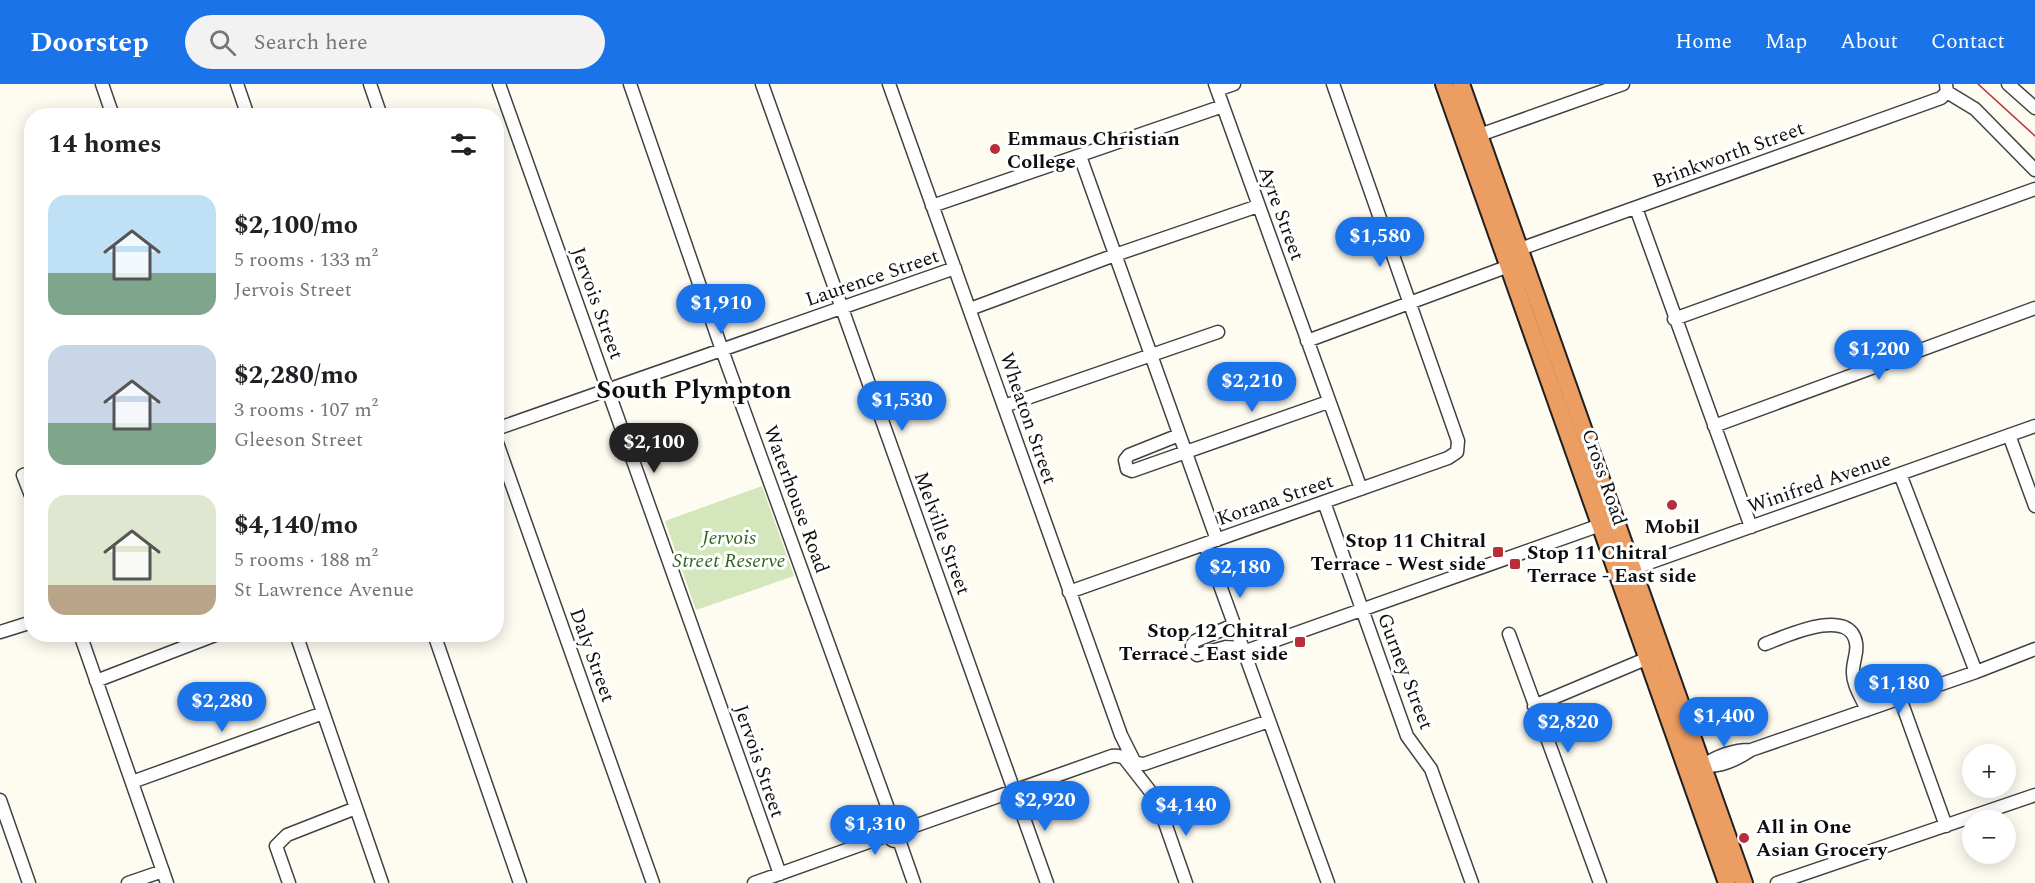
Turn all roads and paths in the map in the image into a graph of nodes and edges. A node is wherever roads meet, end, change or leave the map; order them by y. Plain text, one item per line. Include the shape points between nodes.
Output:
1 (102, 84) edge
2 (237, 84) edge
3 (370, 84) edge
4 (499, 84) edge
5 (630, 84) edge
6 (762, 84) edge
7 (889, 84) edge
8 (1234, 84) edge
9 (1333, 84) edge
10 (1444, 84) edge
11 (1461, 84) edge
12 (1623, 84) edge
13 (2008, 84) edge
14 (1216, 87) edge
15 (1946, 88) edge
16 (1223, 106) junction
17 (110, 108) edge
18 (245, 108) edge
19 (378, 108) edge
20 (2035, 108) edge
21 (1472, 138) junction
22 (1080, 156) junction
23 (2035, 170) edge
24 (2035, 189) edge
25 (932, 206) junction
26 (1258, 206) junction
27 (1636, 208) junction
28 (1520, 249) junction
29 (1115, 255) junction
30 (1509, 266) junction
31 (955, 268) junction
32 (1408, 303) junction
33 (842, 308) junction
34 (2035, 308) edge
35 (970, 309) junction
36 (1674, 319) junction
37 (1540, 330) junction
38 (1218, 332) dead end
39 (1306, 341) junction
40 (722, 350) junction
41 (1150, 355) junction
42 (609, 390) junction
43 (1328, 402) junction
44 (1004, 406) junction
45 (504, 426) edge
46 (1714, 426) junction
47 (2035, 426) edge
48 (1179, 435) junction
49 (2010, 435) junction
50 (1185, 452) junction
51 (504, 463) edge
52 (1900, 474) junction
53 (1360, 489) junction
54 (1324, 502) junction
55 (2035, 506) edge
56 (1607, 522) junction
57 (1750, 527) junction
58 (1211, 542) junction
59 (1624, 572) junction
60 (1069, 592) junction
61 (1362, 610) junction
62 (24, 624) edge
63 (1233, 625) junction
64 (0, 632) edge
65 (1509, 634) dead end
66 (83, 642) edge
67 (197, 642) edge
68 (299, 642) edge
69 (437, 642) edge
70 (1766, 644) dead end
71 (2035, 649) edge
72 (1242, 650) junction
73 (1648, 658) junction
74 (1976, 672) junction
75 (96, 681) junction
76 (1900, 699) junction
77 (1534, 706) junction
78 (1868, 710) junction
79 (323, 712) junction
80 (1269, 721) junction
81 (1123, 757) junction
82 (1135, 763) junction
83 (1695, 769) junction
84 (132, 782) junction
85 (1014, 791) junction
86 (2035, 795) edge
87 (0, 800) edge
88 (356, 808) junction
89 (1946, 826) junction
90 (896, 833) junction
91 (163, 871) junction
92 (780, 874) junction
93 (29, 883) edge
94 (128, 883) edge
95 (167, 883) edge
96 (289, 883) edge
97 (382, 883) edge
98 (520, 883) edge
99 (653, 883) edge
100 (754, 883) edge
101 (914, 883) edge
102 (1047, 883) edge
103 (1186, 883) edge
104 (1328, 883) edge
105 (1473, 883) edge
106 (1600, 883) edge
107 (1727, 883) edge
108 (1744, 883) edge
109 (1777, 883) edge

1 - 17 street
2 - 18 street
3 - 19 street
4 - 42 street, Jervois Street
5 - 40 street, Waterhouse Road
6 - 33 street, Melville Street
7 - 25 street, Wheaton Street
8 - 14 street
9 - 32 street
10 - 21 highway, Cross Road
11 - 21 highway, Cross Road
12 - 21 street
13 - 20 street
14 - 16 street, Ayre Street
15 - 23 street via 1975,109
15 - 27 street, Brinkworth Street via 1941,98
16 - 22 street
16 - 26 street, Ayre Street
21 - 28 highway, Cross Road
21 - 30 highway, Cross Road
22 - 25 street
22 - 29 street
24 - 36 street
25 - 31 street, Wheaton Street
26 - 29 street
26 - 39 street, Ayre Street
27 - 28 street, Brinkworth Street
27 - 36 street
28 - 37 highway, Cross Road
29 - 35 street
29 - 41 street
30 - 32 street
30 - 37 highway, Cross Road
31 - 33 street, Laurence Street
31 - 35 street, Wheaton Street
32 - 39 street
32 - 53 street, Korana Street via 1458,441 1458,452
33 - 40 street, Laurence Street
33 - 85 street, Melville Street
34 - 46 street
35 - 44 street, Wheaton Street
36 - 46 street
37 - 56 highway, Cross Road
38 - 41 street
39 - 43 street, Ayre Street
40 - 42 street, Laurence Street
40 - 90 street, Waterhouse Road
41 - 44 street
41 - 48 street
42 - 45 street, Laurence Street
42 - 92 street, Jervois Street
43 - 50 street
43 - 53 street, Ayre Street
44 - 60 street, Wheaton Street
46 - 57 street
47 - 49 street, Winifred Avenue
48 - 50 street
48 - 50 street via 1129,455 1125,460 1127,469 1132,471
49 - 52 street, Winifred Avenue
49 - 55 street
50 - 58 street
51 - 99 street, Daly Street
52 - 57 street, Winifred Avenue
52 - 74 street
53 - 54 street, Korana Street
54 - 58 street, Korana Street
54 - 61 street, Gurney Street
56 - 59 highway, Cross Road
56 - 61 street
57 - 59 street, Winifred Avenue
58 - 60 street, Korana Street
58 - 63 street
59 - 73 highway, Cross Road
59 - 83 highway, Cross Road
60 - 82 street, Wheaton Street via 1120,735
61 - 72 street
61 - 105 street, Gurney Street via 1407,736 1431,769
62 - 64 street
63 - 72 street
63 - 72 street via 1195,641 1192,650 1197,655 1226,647
65 - 77 street
66 - 75 street
67 - 75 street
68 - 79 street
69 - 98 street
70 - 78 street via 1806,628 1847,627 1856,643 1852,674
71 - 74 street
72 - 80 street
73 - 77 street
73 - 83 highway, Cross Road
74 - 76 street
75 - 84 street
76 - 78 street
76 - 89 street
77 - 106 street
78 - 83 street via 1751,750 1732,751
79 - 84 street
79 - 88 street
80 - 82 street via 1144,764
80 - 104 street
81 - 82 street
81 - 85 street via 1112,756
81 - 103 street via 1157,800
83 - 107 highway, Cross Road
83 - 108 highway, Cross Road
84 - 91 street
85 - 90 street
85 - 102 street, Melville Street
86 - 89 street
87 - 93 street
88 - 96 street via 286,835 276,846
88 - 97 street
89 - 109 street
90 - 92 street
90 - 101 street, Waterhouse Road
91 - 94 street
91 - 95 street
92 - 100 street

